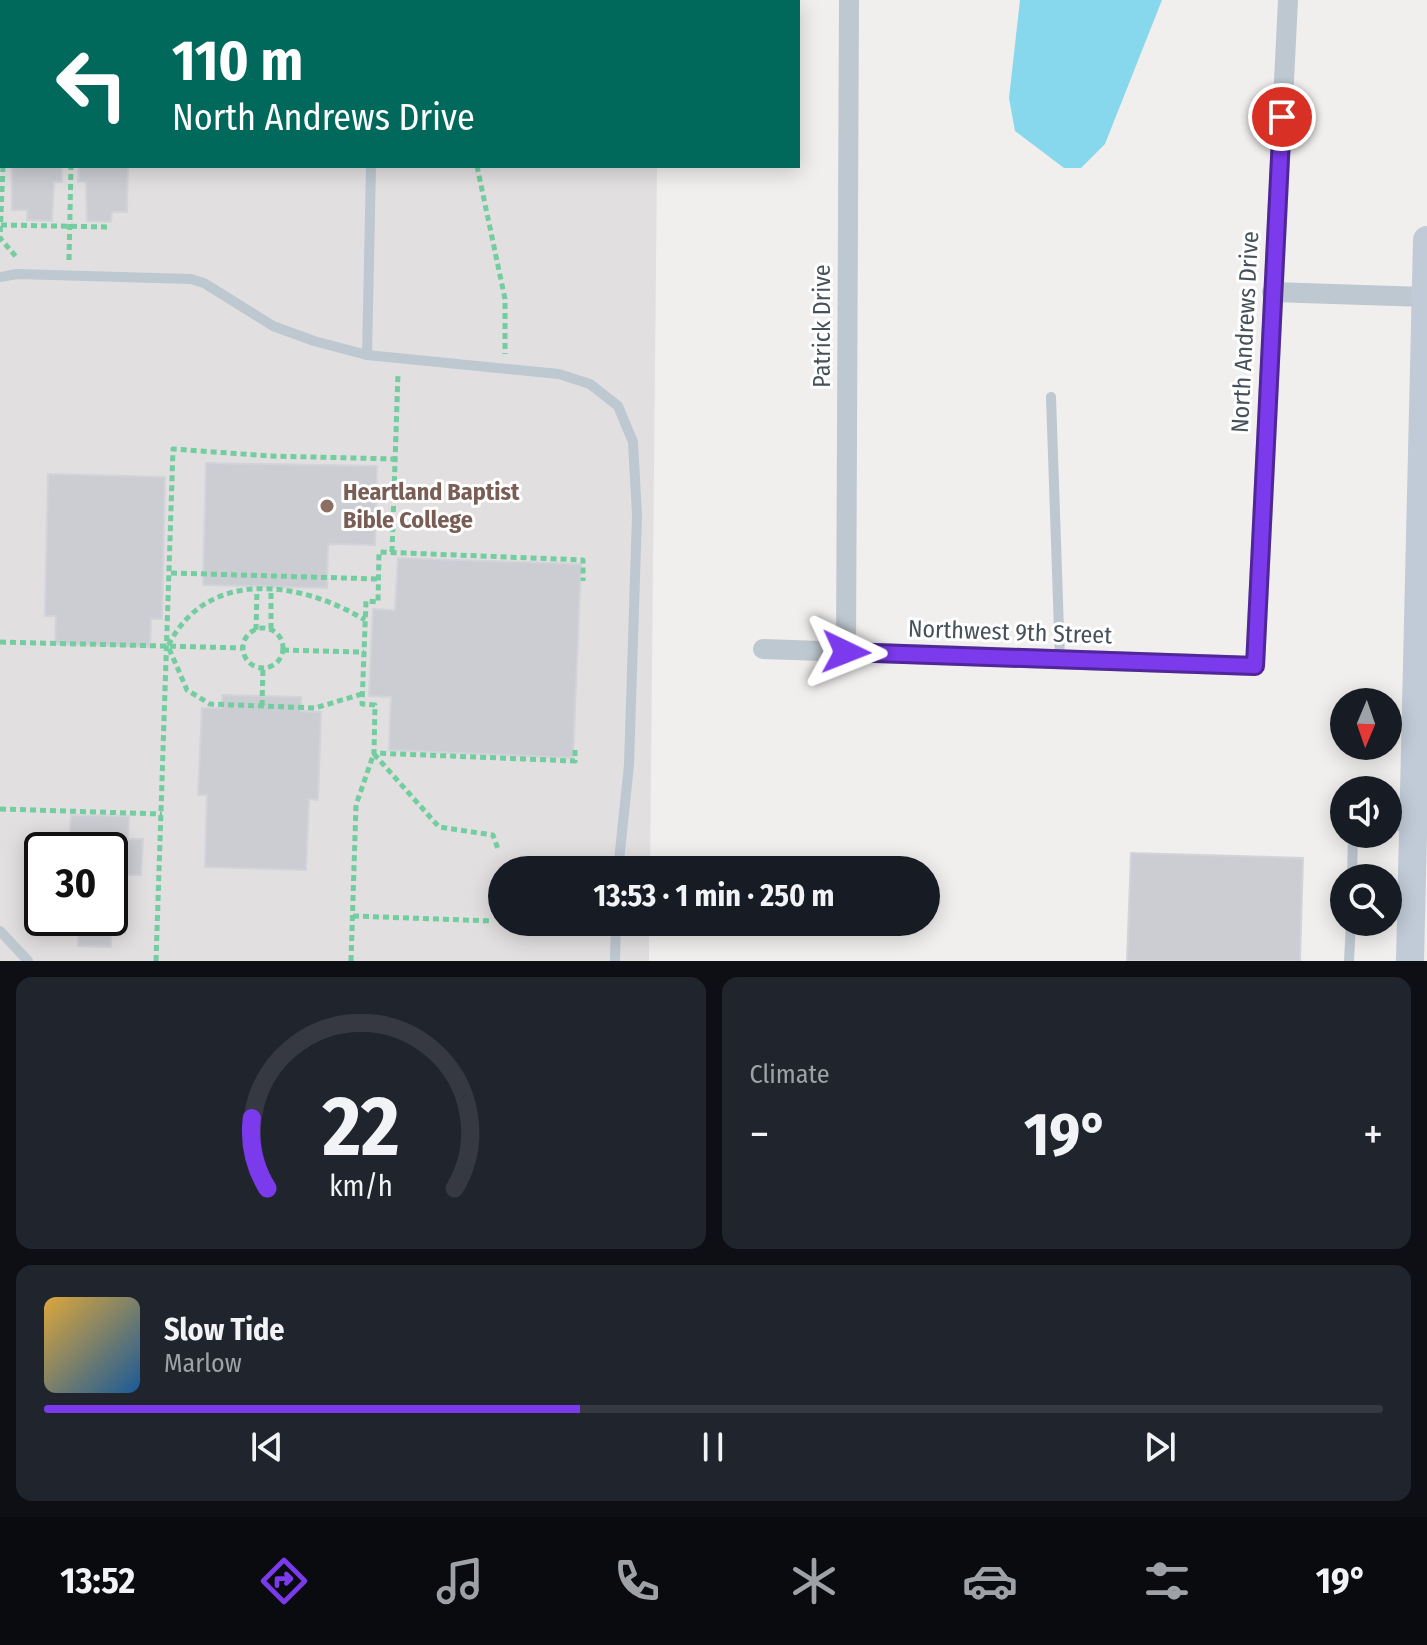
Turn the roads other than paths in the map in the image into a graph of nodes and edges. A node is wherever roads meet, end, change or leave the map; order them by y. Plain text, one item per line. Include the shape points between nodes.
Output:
1 (849, 0) edge
2 (1288, 0) edge
3 (371, 168) edge
4 (1427, 240) edge
5 (0, 276) edge
6 (1272, 292) junction
7 (1425, 297) edge
8 (367, 355) junction
9 (1051, 397) dead end
10 (763, 649) dead end
11 (846, 652) junction
12 (1060, 659) junction
13 (1255, 666) joint
14 (1421, 788) edge
15 (1402, 824) edge
16 (1402, 841) edge
17 (619, 856) edge
18 (0, 931) edge
19 (616, 936) edge
20 (1350, 936) edge
21 (28, 961) edge
22 (615, 961) edge
23 (1349, 961) edge
24 (1410, 961) edge

1 - 11 street, Patrick Drive
2 - 6 street, North Andrews Drive
3 - 8 lane
4 - 7 street
5 - 8 lane via 191,279 273,326
6 - 7 street
6 - 13 street, North Andrews Drive
7 - 14 street
8 - 17 lane via 559,374 590,384 618,406 633,442 637,515 634,668
9 - 12 lane
10 - 11 street, Northwest 9th Street
11 - 12 street, Northwest 9th Street
12 - 13 street, Northwest 9th Street
14 - 15 street
16 - 24 street
18 - 21 lane
19 - 22 lane
20 - 23 lane

